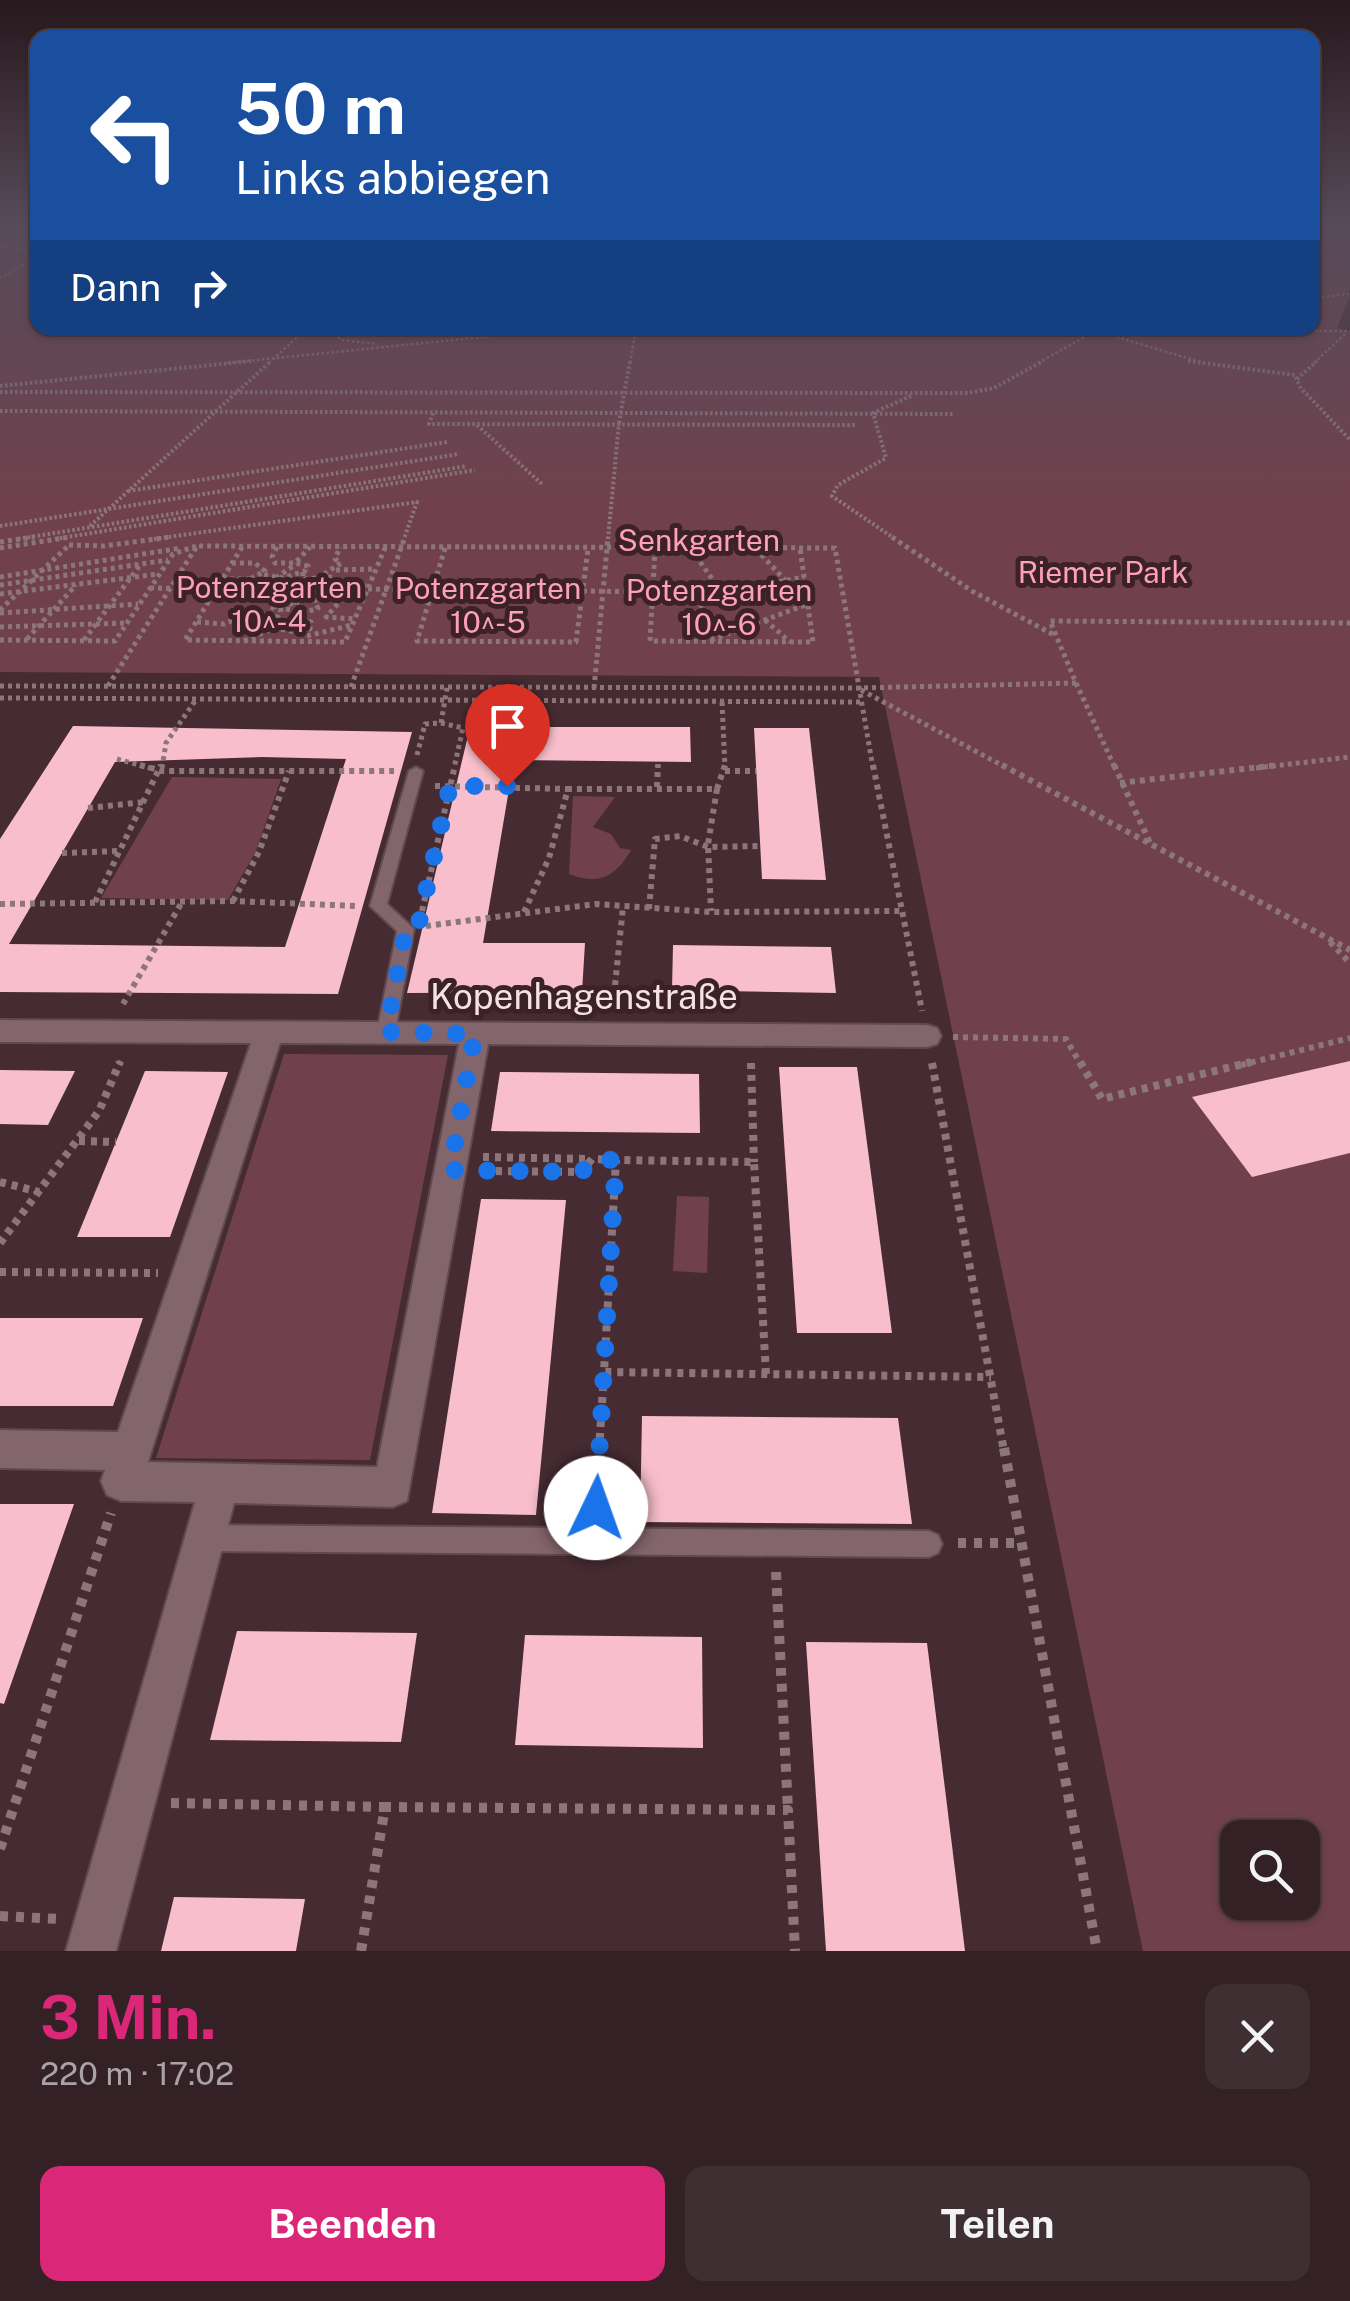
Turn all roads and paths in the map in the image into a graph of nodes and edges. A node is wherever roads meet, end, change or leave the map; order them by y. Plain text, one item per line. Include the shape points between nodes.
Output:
1 (1320, 330) edge
2 (1320, 331) edge
3 (1325, 331) junction
4 (1348, 332) edge
5 (300, 335) edge
6 (335, 335) edge
7 (496, 335) edge
8 (635, 335) edge
9 (1088, 335) edge
10 (1111, 335) edge
11 (388, 345) junction
12 (275, 358) junction
13 (1297, 380) junction
14 (0, 389) edge
15 (232, 393) junction
16 (622, 394) junction
17 (916, 394) junction
18 (0, 411) edge
19 (212, 412) junction
20 (433, 413) junction
21 (442, 413) junction
22 (451, 413) junction
23 (620, 413) junction
24 (873, 413) junction
25 (954, 414) dead end
26 (438, 424) junction
27 (447, 424) junction
28 (476, 424) junction
29 (857, 425) dead end
30 (1350, 440) edge
31 (447, 442) dead end
32 (459, 454) dead end
33 (467, 466) dead end
34 (475, 470) dead end
35 (543, 485) dead end
36 (127, 492) junction
37 (108, 509) junction
38 (0, 526) edge
39 (88, 527) junction
40 (80, 535) junction
41 (0, 545) edge
42 (68, 546) junction
43 (197, 546) junction
44 (242, 546) junction
45 (278, 547) junction
46 (310, 547) junction
47 (340, 547) junction
48 (384, 548) junction
49 (402, 548) junction
50 (445, 548) junction
51 (755, 548) junction
52 (800, 548) junction
53 (588, 549) junction
54 (655, 549) junction
55 (692, 549) junction
56 (150, 552) junction
57 (98, 560) junction
58 (169, 560) junction
59 (232, 563) junction
60 (140, 564) junction
61 (296, 564) junction
62 (336, 570) junction
63 (376, 570) junction
64 (88, 572) junction
65 (303, 572) junction
66 (160, 574) junction
67 (264, 575) junction
68 (323, 575) junction
69 (0, 576) edge
70 (804, 577) junction
71 (131, 578) junction
72 (274, 578) junction
73 (222, 579) junction
74 (250, 580) junction
75 (786, 580) junction
76 (76, 584) junction
77 (766, 584) junction
78 (0, 585) edge
79 (368, 587) junction
80 (150, 588) junction
81 (170, 588) junction
82 (387, 589) junction
83 (432, 590) junction
84 (292, 591) junction
85 (582, 591) junction
86 (215, 592) junction
87 (317, 592) junction
88 (653, 592) junction
89 (722, 593) junction
90 (0, 594) edge
91 (254, 594) junction
92 (332, 594) junction
93 (343, 598) junction
94 (694, 598) junction
95 (652, 602) junction
96 (140, 604) junction
97 (805, 605) junction
98 (110, 606) junction
99 (54, 609) junction
100 (281, 610) junction
101 (0, 611) edge
102 (276, 619) junction
103 (765, 620) junction
104 (196, 622) junction
105 (354, 622) junction
106 (127, 623) junction
107 (1347, 623) edge
108 (96, 624) junction
109 (39, 626) junction
110 (0, 627) edge
111 (1350, 632) edge
112 (729, 633) junction
113 (304, 636) junction
114 (1057, 636) junction
115 (0, 640) edge
116 (26, 640) junction
117 (84, 640) junction
118 (244, 641) junction
119 (706, 642) junction
120 (790, 642) junction
121 (1076, 683) junction
122 (0, 686) edge
123 (108, 686) junction
124 (351, 687) junction
125 (447, 688) junction
126 (594, 688) junction
127 (857, 688) junction
128 (0, 698) edge
129 (195, 700) junction
130 (446, 700) junction
131 (722, 702) junction
132 (861, 702) junction
133 (441, 723) junction
134 (1350, 757) edge
135 (117, 760) dead end
136 (512, 760) dead end
137 (658, 762) dead end
138 (162, 771) junction
139 (289, 771) junction
140 (725, 771) junction
141 (756, 771) dead end
142 (414, 778) junction
143 (1120, 782) junction
144 (450, 786) junction
145 (507, 786) junction
146 (656, 787) junction
147 (716, 788) junction
148 (568, 790) junction
149 (146, 802) junction
150 (88, 808) dead end
151 (760, 846) dead end
152 (708, 847) junction
153 (1152, 848) junction
154 (120, 851) junction
155 (62, 854) dead end
156 (95, 902) junction
157 (182, 902) junction
158 (234, 902) junction
159 (0, 904) edge
160 (378, 906) junction
161 (623, 907) junction
162 (649, 909) junction
163 (903, 911) junction
164 (711, 912) junction
165 (524, 913) junction
166 (1325, 938) junction
167 (1350, 950) edge
168 (1350, 963) edge
169 (128, 1018) junction
170 (0, 1031) edge
171 (386, 1032) junction
172 (269, 1033) junction
173 (475, 1034) junction
174 (610, 1035) junction
175 (927, 1036) junction
176 (1350, 1038) edge
177 (751, 1079) dead end
178 (79, 1142) junction
179 (116, 1142) dead end
180 (592, 1159) junction
181 (616, 1160) junction
182 (754, 1162) junction
183 (467, 1164) junction
184 (0, 1182) edge
185 (39, 1192) junction
186 (0, 1243) edge
187 (0, 1272) edge
188 (152, 1273) dead end
189 (604, 1372) junction
190 (766, 1374) junction
191 (991, 1377) junction
192 (0, 1448) edge
193 (127, 1466) junction
194 (219, 1486) junction
195 (204, 1538) junction
196 (595, 1542) junction
197 (1021, 1542) junction
198 (774, 1543) junction
199 (930, 1544) joint
200 (132, 1803) junction
201 (385, 1807) junction
202 (788, 1810) junction
203 (0, 1849) edge
204 (0, 1916) edge
205 (95, 1936) edge
206 (362, 1951) edge
207 (795, 1951) edge
208 (1097, 1951) edge

1 - 3 path
2 - 3 path
3 - 4 path
4 - 13 path
5 - 12 path
6 - 11 path
7 - 11 path
8 - 16 path
9 - 17 path via 984,391
10 - 13 path via 1189,362 1283,371
11 - 12 path
12 - 14 path
12 - 15 path
13 - 30 path
14 - 15 path
15 - 16 path
15 - 19 path
16 - 17 path
16 - 23 path
17 - 24 path
18 - 19 path
19 - 20 path
19 - 36 path
20 - 21 path
20 - 26 path via 429,424
21 - 22 path
21 - 26 path
22 - 23 path
22 - 27 path
23 - 24 path
23 - 126 path, bridge
24 - 25 path
24 - 114 path via 886,458 832,496 972,591
26 - 27 path
27 - 28 path
28 - 29 path
28 - 35 path
31 - 36 path
32 - 37 path
33 - 39 path
34 - 40 path
36 - 37 path
37 - 38 path
37 - 39 path
39 - 40 path
39 - 41 path
40 - 41 path
40 - 42 path
42 - 49 path via 417,502
42 - 101 path, bridge
43 - 44 path
43 - 56 path
43 - 58 path
43 - 81 path
44 - 45 path
44 - 59 path
45 - 46 path
45 - 61 path via 275,563
46 - 47 path
46 - 61 path
47 - 48 path
47 - 62 path
48 - 49 path
48 - 63 path
49 - 50 path
49 - 82 path
50 - 53 path
50 - 83 path
51 - 52 path
51 - 55 path
51 - 75 path
52 - 70 path
52 - 127 path via 835,548
53 - 54 path
53 - 85 path
54 - 55 path
54 - 88 path
55 - 89 path
56 - 57 path
56 - 60 path
57 - 64 path
57 - 69 path
58 - 60 path
58 - 66 path
59 - 67 path via 256,563
59 - 73 path
60 - 64 path
60 - 71 path
61 - 65 path via 308,566
61 - 72 path
62 - 63 path
62 - 68 path
63 - 79 path
64 - 76 path
64 - 78 path
65 - 68 path via 303,579
65 - 72 path
66 - 71 path
66 - 80 path
67 - 72 path
67 - 74 path
68 - 87 path via 332,578
70 - 75 path
70 - 97 path
71 - 76 path
71 - 98 path
73 - 74 path
73 - 86 path
74 - 91 path via 248,586 259,590
75 - 77 path
76 - 90 path
76 - 99 path
77 - 89 path
77 - 97 path
79 - 82 path
79 - 93 path via 354,586
79 - 105 path
80 - 81 path
80 - 96 path
81 - 86 path
81 - 123 path
82 - 83 path
82 - 124 path
83 - 85 path via 417,642 576,642
84 - 87 path via 304,585
84 - 91 path
84 - 100 path via 287,599 297,603 270,607
85 - 88 path
86 - 91 path
86 - 104 path
87 - 92 path via 335,586
88 - 95 path
89 - 94 path
92 - 93 path
92 - 100 path via 314,601 314,611
93 - 105 path via 326,617
94 - 95 path
94 - 112 path
95 - 119 path via 650,641
96 - 98 path
96 - 106 path
97 - 103 path
97 - 120 path via 813,642
98 - 99 path
98 - 108 path
99 - 101 path
99 - 109 path
100 - 102 path
102 - 104 path via 264,614 249,620 254,610 248,609 231,622
102 - 113 path via 310,622
103 - 112 path
103 - 120 path
104 - 118 path via 186,640
105 - 113 path
105 - 113 path via 346,642
106 - 108 path
106 - 117 path via 114,641
107 - 111 path
107 - 114 path via 1050,621
108 - 109 path
108 - 117 path
109 - 110 path
109 - 116 path
112 - 119 path
113 - 118 path
113 - 118 path via 273,627
114 - 121 path
115 - 116 path
116 - 117 path
119 - 120 path
121 - 127 path
121 - 143 path
122 - 123 path
123 - 124 path
124 - 125 path
125 - 126 path
125 - 130 path
126 - 127 path
127 - 132 path
127 - 153 path
128 - 129 path
129 - 130 path
129 - 138 path via 169,738
130 - 131 path
130 - 133 path
131 - 132 path
131 - 140 path
132 - 163 path
133 - 142 path via 425,724
133 - 144 path via 463,728
134 - 143 path
135 - 138 path
136 - 145 path
137 - 146 path
138 - 139 path
138 - 149 path
139 - 142 path
139 - 158 path
140 - 141 path
140 - 147 path
142 - 144 path
142 - 160 lane
143 - 153 path
144 - 145 path
144 - 165 path via 418,927
145 - 148 path
146 - 147 path
146 - 148 path
147 - 152 path
148 - 165 path via 549,858
149 - 150 path
149 - 154 path
151 - 152 path
152 - 162 path via 680,836 655,838
152 - 164 path
153 - 166 path
154 - 155 path
154 - 156 path
156 - 157 path
156 - 159 path
157 - 158 path
157 - 169 path
158 - 160 path
160 - 171 lane via 406,929
161 - 162 path
161 - 165 path
161 - 174 path
162 - 164 path
163 - 164 path
163 - 175 path
166 - 167 path
166 - 168 path
169 - 170 street, Kopenhagenstraße
169 - 172 street, Kopenhagenstraße
169 - 178 path via 99,1111
171 - 172 street, Kopenhagenstraße
171 - 173 street, Kopenhagenstraße
172 - 193 street
173 - 174 street, Kopenhagenstraße
173 - 183 street
174 - 175 street, Kopenhagenstraße
175 - 176 path via 1066,1039 1102,1099
175 - 191 path
177 - 182 path
178 - 179 path
178 - 185 path
180 - 181 path
180 - 183 path
180 - 183 path via 582,1172
181 - 182 path
181 - 189 path
182 - 190 path
183 - 194 street via 393,1487
184 - 185 path
185 - 186 path
187 - 188 path
189 - 190 path
189 - 196 path
190 - 191 path
191 - 197 path
192 - 193 street
193 - 194 street
193 - 203 path
194 - 195 street
195 - 196 lane
195 - 200 street
196 - 198 lane
197 - 199 path
197 - 208 path
198 - 199 lane
198 - 202 path
200 - 201 path
200 - 205 street
201 - 202 path
201 - 206 path
202 - 207 path
204 - 205 path

